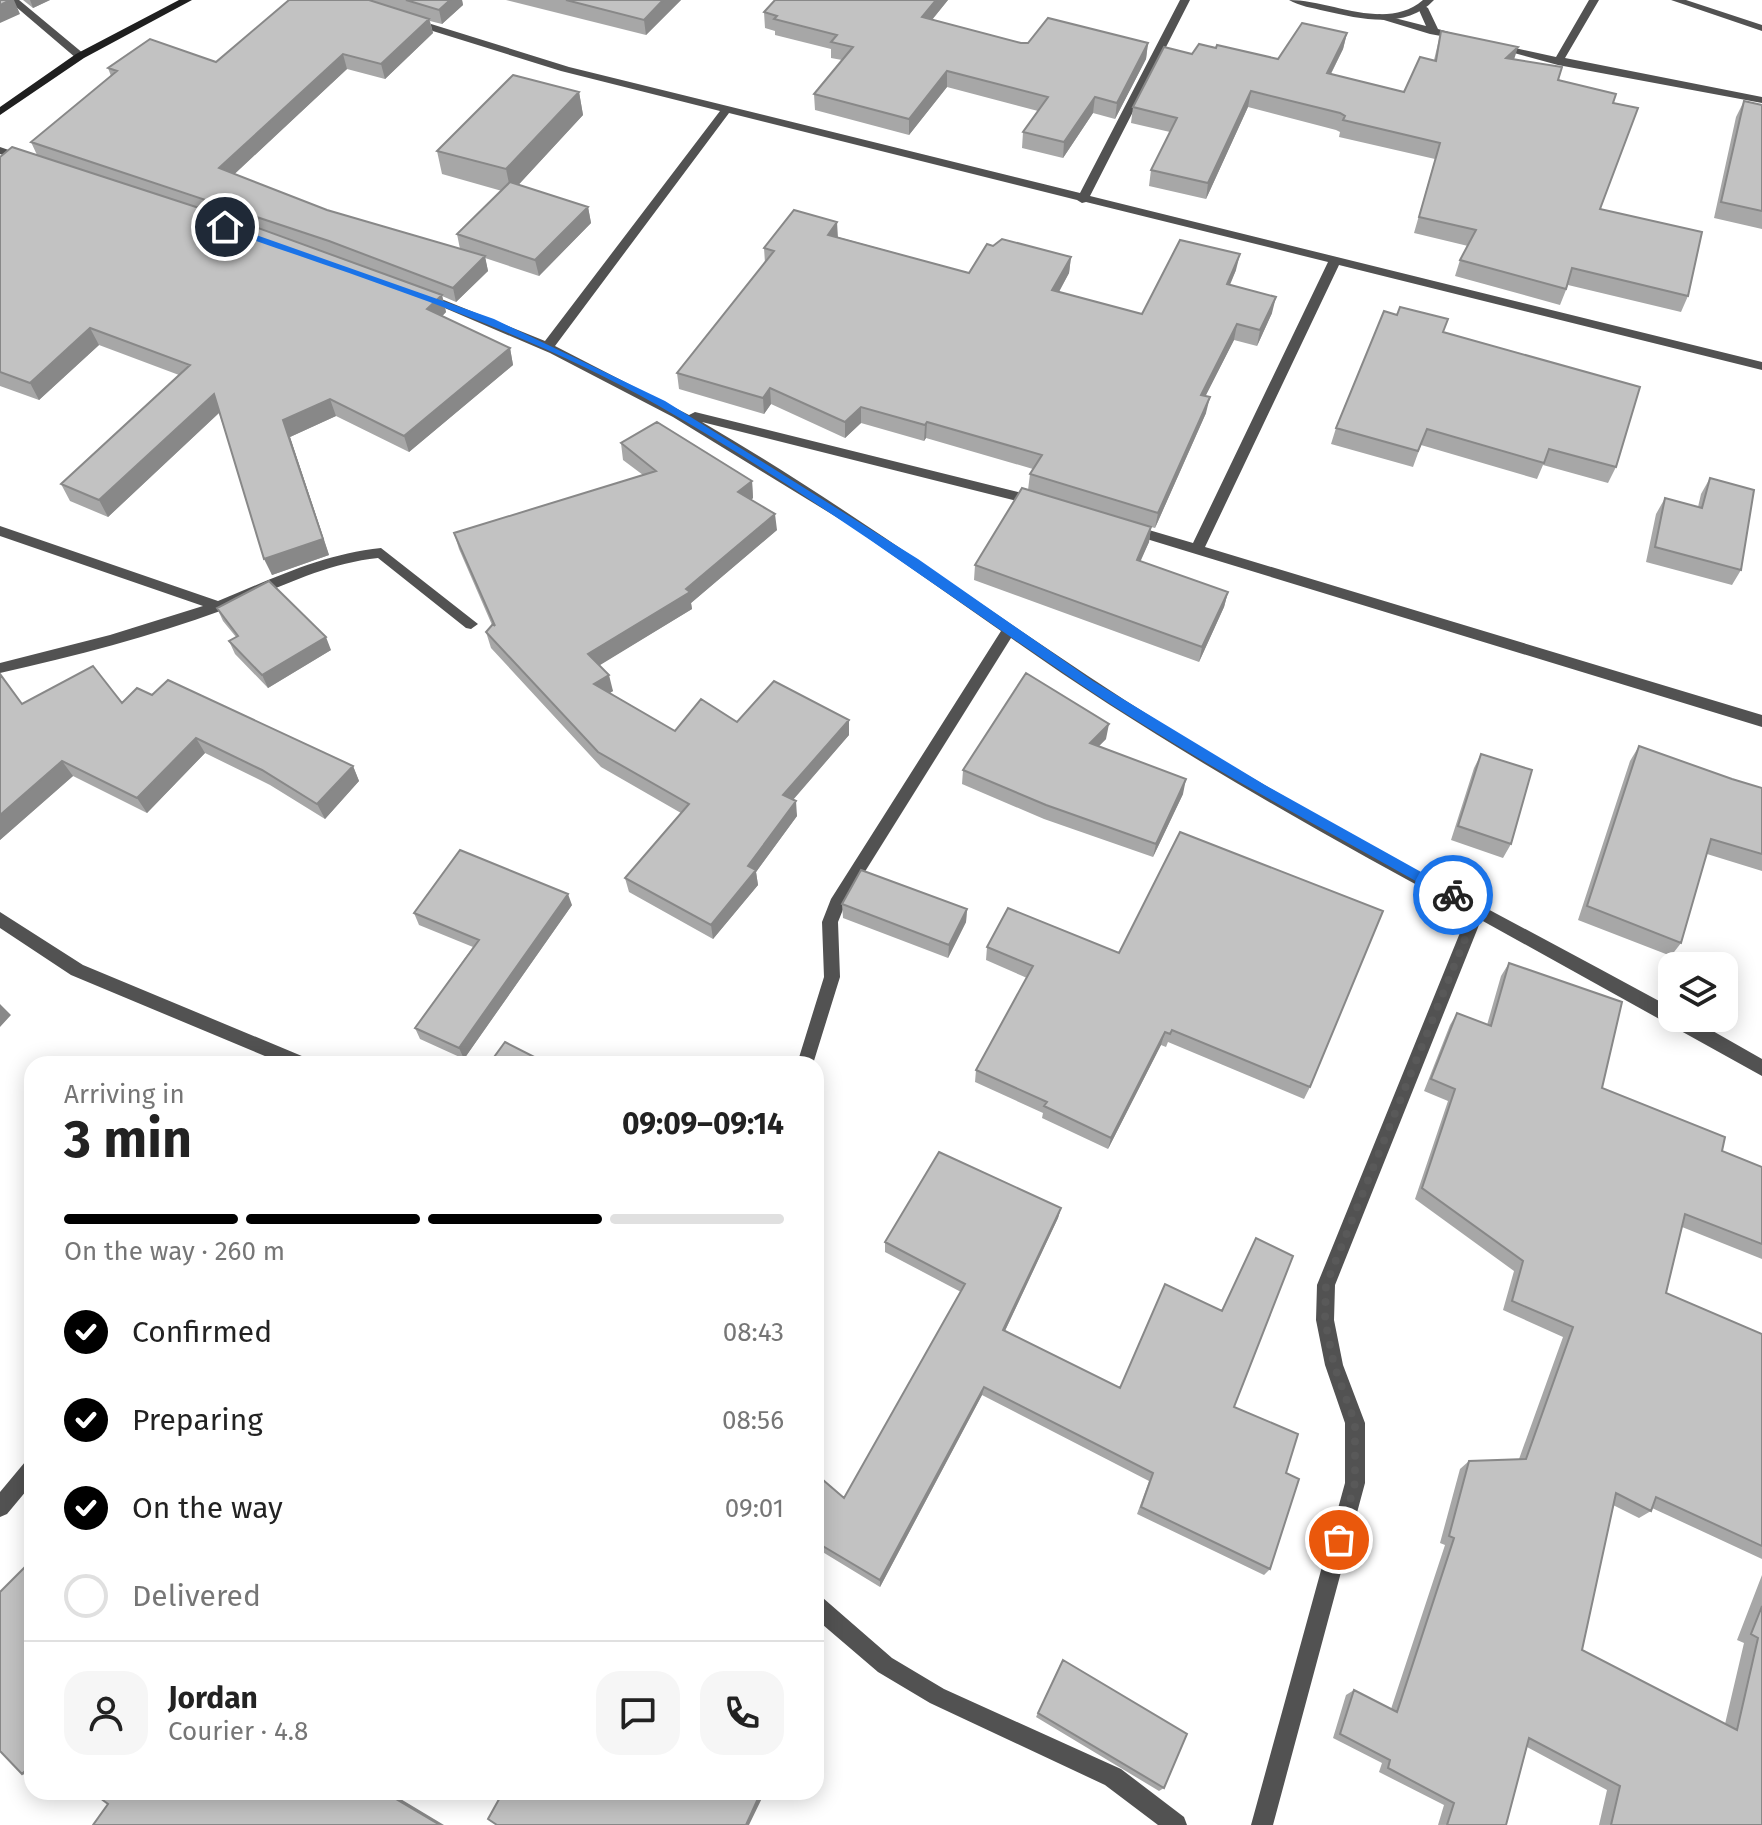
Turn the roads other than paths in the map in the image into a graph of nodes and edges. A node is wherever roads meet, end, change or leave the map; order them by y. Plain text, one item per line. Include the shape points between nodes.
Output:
1 (13, 0) edge
2 (187, 0) edge
3 (1185, 0) edge
4 (1294, 0) edge
5 (1594, 0) edge
6 (1676, 0) edge
7 (1426, 4) edge
8 (1701, 4) edge
9 (1379, 17) junction
10 (401, 18) edge
11 (1762, 28) edge
12 (1434, 32) junction
13 (1465, 39) edge
14 (1481, 43) edge
15 (80, 56) junction
16 (1558, 62) junction
17 (1762, 100) edge
18 (726, 110) junction
19 (0, 112) edge
20 (0, 150) edge
21 (44, 165) edge
22 (1082, 200) junction
23 (1334, 262) junction
24 (407, 291) edge
25 (547, 347) junction
26 (1762, 366) edge
27 (679, 413) junction
28 (1051, 505) edge
29 (1124, 527) edge
30 (0, 531) edge
31 (1197, 549) junction
32 (218, 606) junction
33 (471, 624) dead end
34 (1009, 630) junction
35 (0, 668) edge
36 (1762, 721) edge
37 (1477, 909) junction
38 (0, 919) edge
39 (1658, 1008) edge
40 (1700, 1032) edge
41 (284, 1056) edge
42 (807, 1056) edge
43 (1762, 1068) edge
44 (24, 1478) edge
45 (0, 1507) edge
46 (824, 1612) edge
47 (1176, 1825) edge
48 (1262, 1825) edge

1 - 15 street
2 - 15 main road
3 - 22 street
4 - 9 street
5 - 16 street
6 - 8 street
7 - 9 street via 1409,14
7 - 12 street
8 - 11 street
9 - 12 street
10 - 18 street via 565,69
12 - 13 street
14 - 16 street
15 - 19 main road
16 - 17 street via 1709,86
18 - 22 street
18 - 25 street
20 - 21 street
22 - 23 street
23 - 26 street
23 - 31 street
24 - 25 street
25 - 27 street
27 - 28 street
27 - 34 street via 914,562
29 - 31 street
30 - 32 street
31 - 36 street
32 - 33 street via 348,554 381,553
32 - 35 street via 99,645
34 - 37 street via 1261,788
34 - 42 street via 839,899 830,922 832,977
37 - 39 street
37 - 48 street via 1326,1285 1325,1320 1334,1365 1355,1423 1355,1483
38 - 41 street via 77,970
40 - 43 street
44 - 45 street
46 - 47 street via 885,1665 937,1696 1113,1777

